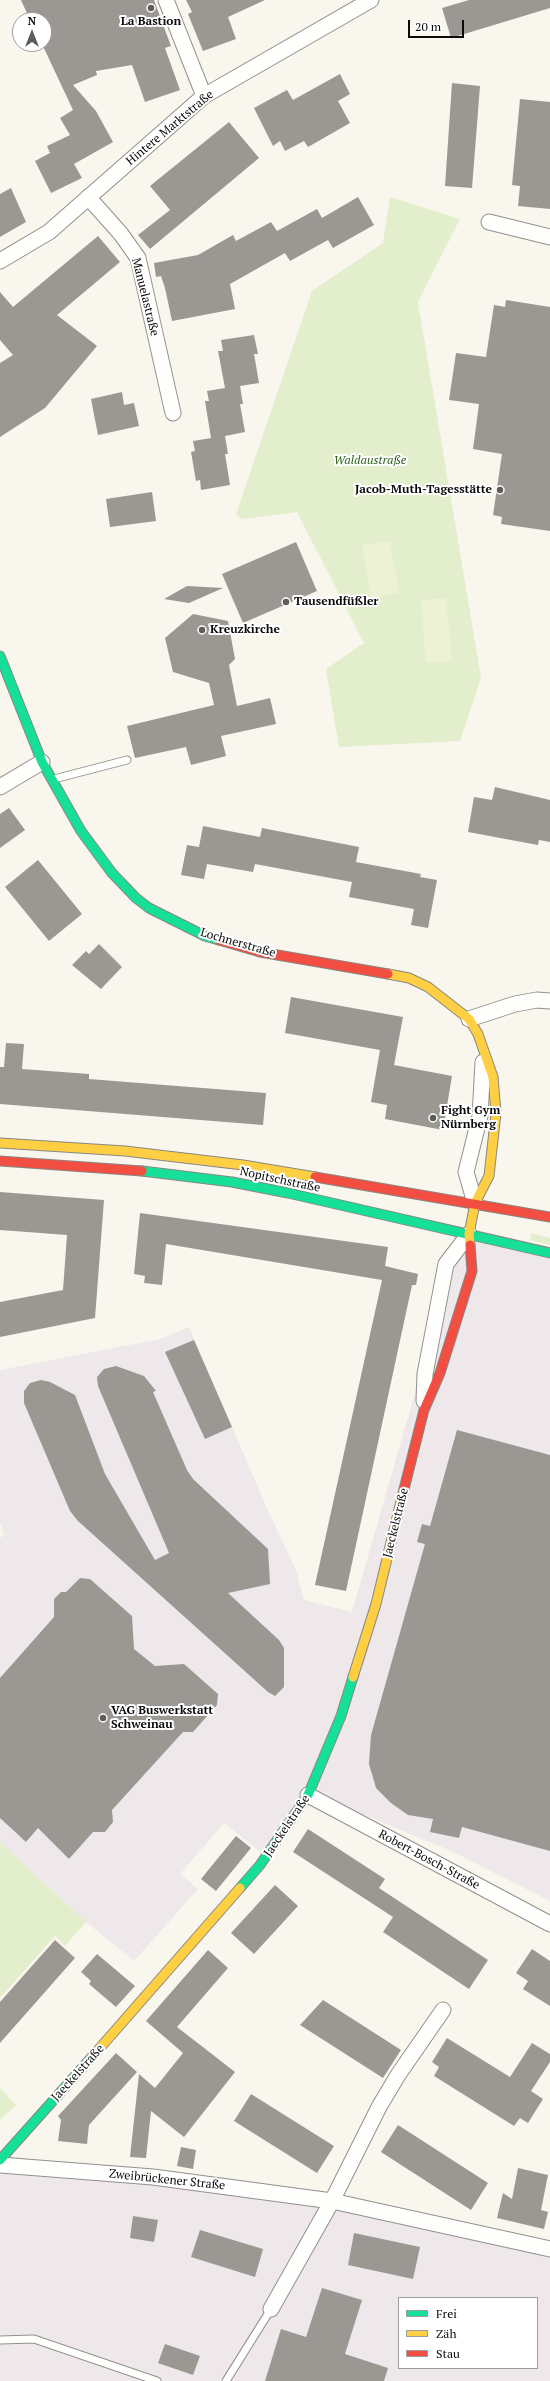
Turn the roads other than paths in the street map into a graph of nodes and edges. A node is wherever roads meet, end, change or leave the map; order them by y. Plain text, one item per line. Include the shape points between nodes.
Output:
1 (166, 0) edge
2 (372, 0) edge
3 (204, 96) junction
4 (88, 197) junction
5 (489, 222) dead end
6 (550, 237) edge
7 (0, 261) edge
8 (173, 412) dead end
9 (0, 656) edge
10 (126, 760) dead end
11 (42, 762) junction
12 (52, 779) junction
13 (0, 787) edge
14 (550, 1001) edge
15 (469, 1019) junction
16 (483, 1049) junction
17 (0, 1143) edge
18 (0, 1161) edge
19 (475, 1203) junction
20 (550, 1217) edge
21 (469, 1234) junction
22 (550, 1252) edge
23 (424, 1410) junction
24 (308, 1795) junction
25 (550, 1924) edge
26 (443, 2010) dead end
27 (0, 2160) edge
28 (0, 2165) edge
29 (332, 2201) junction
30 (550, 2249) edge
31 (271, 2309) joint
32 (0, 2340) edge
33 (157, 2381) edge
34 (226, 2381) edge

1 - 3 street
2 - 3 street, Hintere Marktstraße
3 - 4 street, Hintere Marktstraße
4 - 7 street, Hintere Marktstraße via 49,232
4 - 8 street, Manuelastraße via 121,234 138,258
5 - 6 street
9 - 11 street, Lochnerstraße
10 - 12 lane
11 - 12 street, Lochnerstraße
11 - 13 street
12 - 15 street, Lochnerstraße via 80,831 112,873 149,908 206,936 260,952 409,978 428,987
14 - 15 street via 536,1000 515,1004
15 - 16 street, Lochnerstraße
16 - 19 street, Lochnerstraße via 483,1094 480,1116 466,1172
16 - 19 street, Lochnerstraße via 493,1077 496,1126 489,1176
17 - 19 street, Nopitschstraße via 125,1151 213,1161
18 - 21 street, Nopitschstraße via 124,1169 232,1182
19 - 20 street, Nopitschstraße
19 - 21 street, Lochnerstraße
21 - 22 street, Nopitschstraße
21 - 23 street, Jaeckelstraße via 472,1272 442,1367
21 - 23 street, Jaeckelstraße via 446,1264 425,1374
23 - 24 street, Jaeckelstraße via 376,1604 341,1716
24 - 25 street, Robert-Bosch-Straße
24 - 27 street, Jaeckelstraße via 260,1865 151,1992
26 - 29 street via 398,2075
28 - 29 street, Zweibrückener Straße via 153,2177
29 - 30 street, Zweibrückener Straße
29 - 31 street
31 - 34 lane
32 - 33 lane via 34,2339

